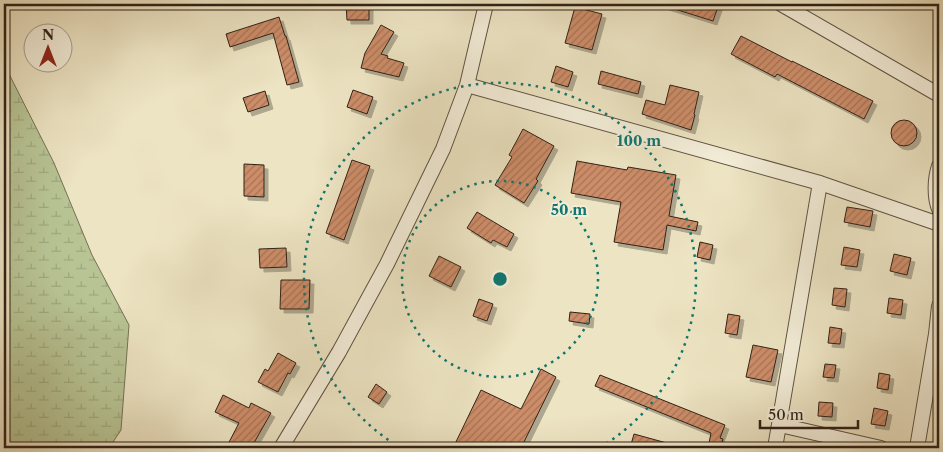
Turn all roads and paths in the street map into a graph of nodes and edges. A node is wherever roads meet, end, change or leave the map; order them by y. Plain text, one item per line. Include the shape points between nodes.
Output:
1 (486, 4) edge
2 (781, 4) edge
3 (466, 85) junction
4 (939, 95) edge
5 (939, 166) edge
6 (820, 183) junction
7 (939, 209) edge
8 (939, 224) edge
9 (939, 306) edge
10 (780, 425) junction
11 (282, 448) edge
12 (775, 448) edge
13 (881, 448) edge
14 (917, 448) edge

1 - 3 street
2 - 4 street
3 - 6 street
3 - 11 street via 443,149 388,264
5 - 7 street via 936,191
6 - 8 street
6 - 10 street
9 - 14 street
10 - 12 street
10 - 13 street

